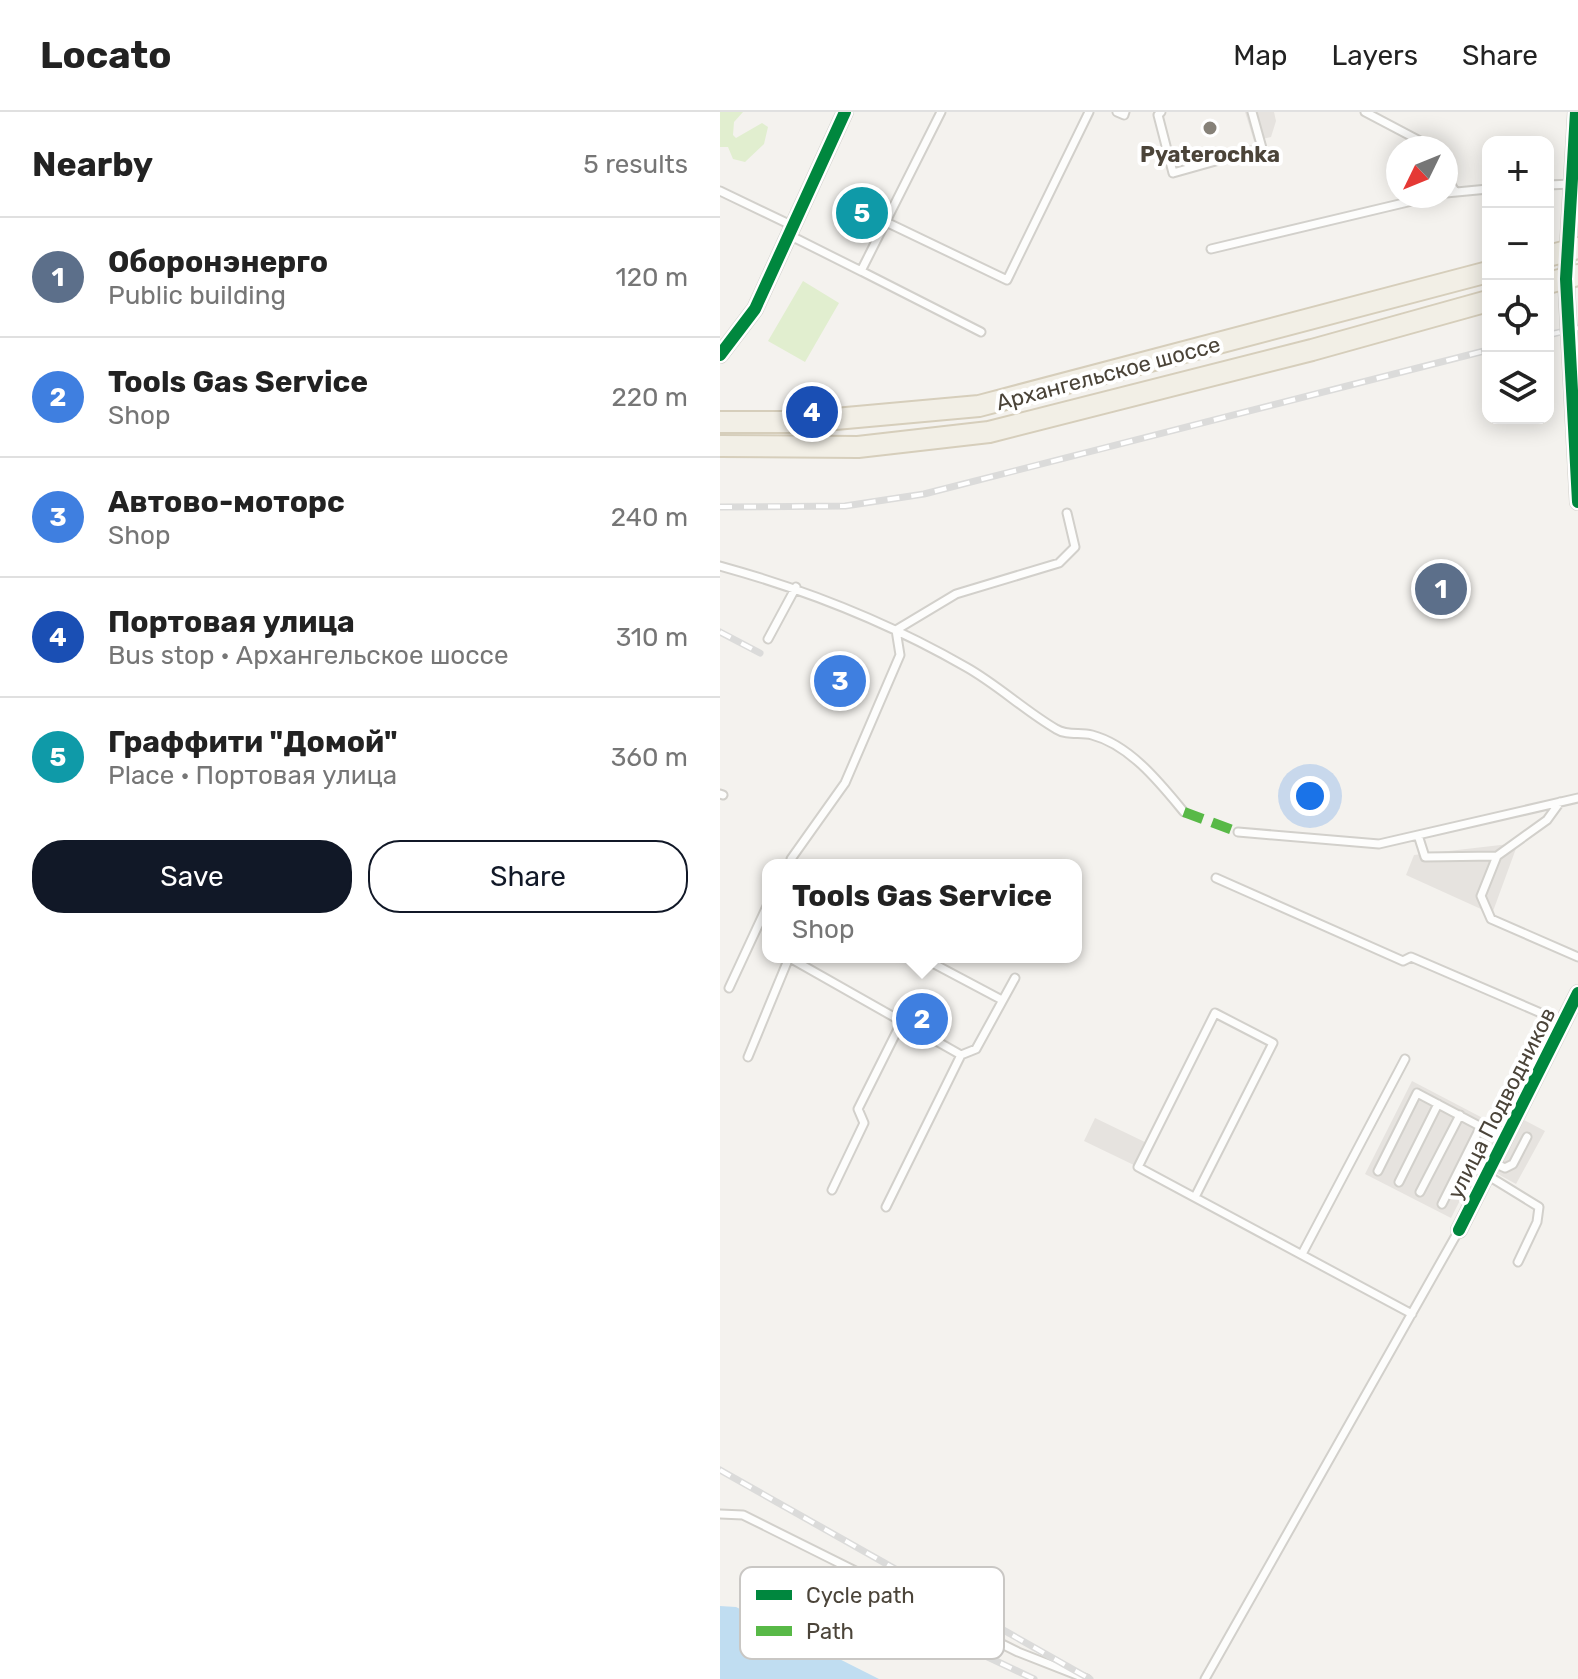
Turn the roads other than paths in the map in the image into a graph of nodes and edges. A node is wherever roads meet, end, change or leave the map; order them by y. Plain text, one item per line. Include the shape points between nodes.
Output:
1 (845, 112) edge
2 (941, 112) edge
3 (1089, 112) edge
4 (1117, 112) edge
5 (1125, 112) edge
6 (1161, 112) edge
7 (1252, 112) edge
8 (1365, 112) edge
9 (1576, 112) edge
10 (1411, 136) edge
11 (1576, 152) edge
12 (1572, 184) junction
13 (1554, 185) edge
14 (1482, 189) edge
15 (720, 191) edge
16 (1458, 191) edge
17 (1386, 207) edge
18 (886, 222) junction
19 (791, 230) junction
20 (1211, 249) dead end
21 (1565, 251) edge
22 (861, 271) junction
23 (1482, 274) edge
24 (1564, 279) edge
25 (1482, 303) edge
26 (981, 332) dead end
27 (720, 355) edge
28 (1574, 358) edge
29 (720, 422) edge
30 (720, 446) edge
31 (1578, 502) edge
32 (1067, 513) dead end
33 (720, 566) edge
34 (796, 587) junction
35 (896, 630) junction
36 (768, 639) dead end
37 (1578, 798) edge
38 (1560, 802) junction
39 (1184, 812) dead end
40 (1238, 832) dead end
41 (1418, 835) junction
42 (1497, 856) junction
43 (792, 859) edge
44 (1216, 878) dead end
45 (762, 917) edge
46 (1578, 957) edge
47 (786, 963) edge
48 (797, 963) edge
49 (932, 963) edge
50 (1015, 978) dead end
51 (729, 988) dead end
52 (1578, 993) edge
53 (1002, 1000) junction
54 (901, 1023) junction
55 (1564, 1023) junction
56 (961, 1055) junction
57 (748, 1057) dead end
58 (1405, 1059) dead end
59 (1438, 1104) junction
60 (1460, 1115) junction
61 (1481, 1126) junction
62 (1527, 1137) dead end
63 (1506, 1140) junction
64 (1491, 1169) junction
65 (1378, 1171) dead end
66 (1399, 1182) dead end
67 (832, 1190) dead end
68 (1420, 1192) dead end
69 (1195, 1197) junction
70 (1442, 1204) dead end
71 (886, 1207) dead end
72 (1459, 1230) joint
73 (1302, 1254) junction
74 (1518, 1262) dead end
75 (1412, 1314) junction
76 (720, 1514) edge
77 (847, 1567) edge
78 (1004, 1645) edge
79 (1087, 1679) edge
80 (1205, 1679) edge

1 - 19 street
2 - 18 lane
3 - 18 lane via 1007,280
4 - 5 lane
6 - 7 lane via 1173,173 1262,148
8 - 10 lane
9 - 11 street
11 - 12 street
12 - 13 lane
12 - 21 street
14 - 16 lane
15 - 19 lane
17 - 20 lane
18 - 22 lane
19 - 22 lane
19 - 27 street via 755,309
21 - 24 street
22 - 26 lane
23 - 29 main road, Архангельское шоссе via 979,406 802,422
24 - 28 street
25 - 30 main road, Архангельское шоссе via 989,432 858,447
28 - 31 street
32 - 35 lane via 1075,547 1059,563 956,594
33 - 34 lane
34 - 35 lane
34 - 36 lane
35 - 39 lane via 969,669 1061,732 1093,735 1130,756
35 - 43 lane via 900,655 845,783
37 - 38 lane
38 - 41 lane
38 - 42 lane via 1547,820
40 - 41 lane via 1379,844
41 - 42 lane via 1425,857
42 - 46 lane via 1481,896 1491,919
44 - 55 lane via 1403,961 1411,957
45 - 51 lane
47 - 57 lane
48 - 54 lane
49 - 53 lane
50 - 53 lane
52 - 55 street, улица Подводников
53 - 56 lane via 976,1049
54 - 56 lane
54 - 67 lane via 858,1109 864,1123
55 - 63 street, улица Подводников
56 - 71 lane
58 - 73 lane
59 - 60 lane
59 - 65 lane via 1417,1093
59 - 66 lane
60 - 61 lane
60 - 68 lane
61 - 63 lane
61 - 70 lane
62 - 64 lane via 1513,1164
63 - 64 street, улица Подводников
64 - 72 street, улица Подводников
64 - 74 lane via 1539,1207
69 - 69 lane via 1273,1043 1215,1013 1138,1167
69 - 73 lane
72 - 75 lane
73 - 75 lane
75 - 80 lane
76 - 77 lane via 743,1515
78 - 79 lane

